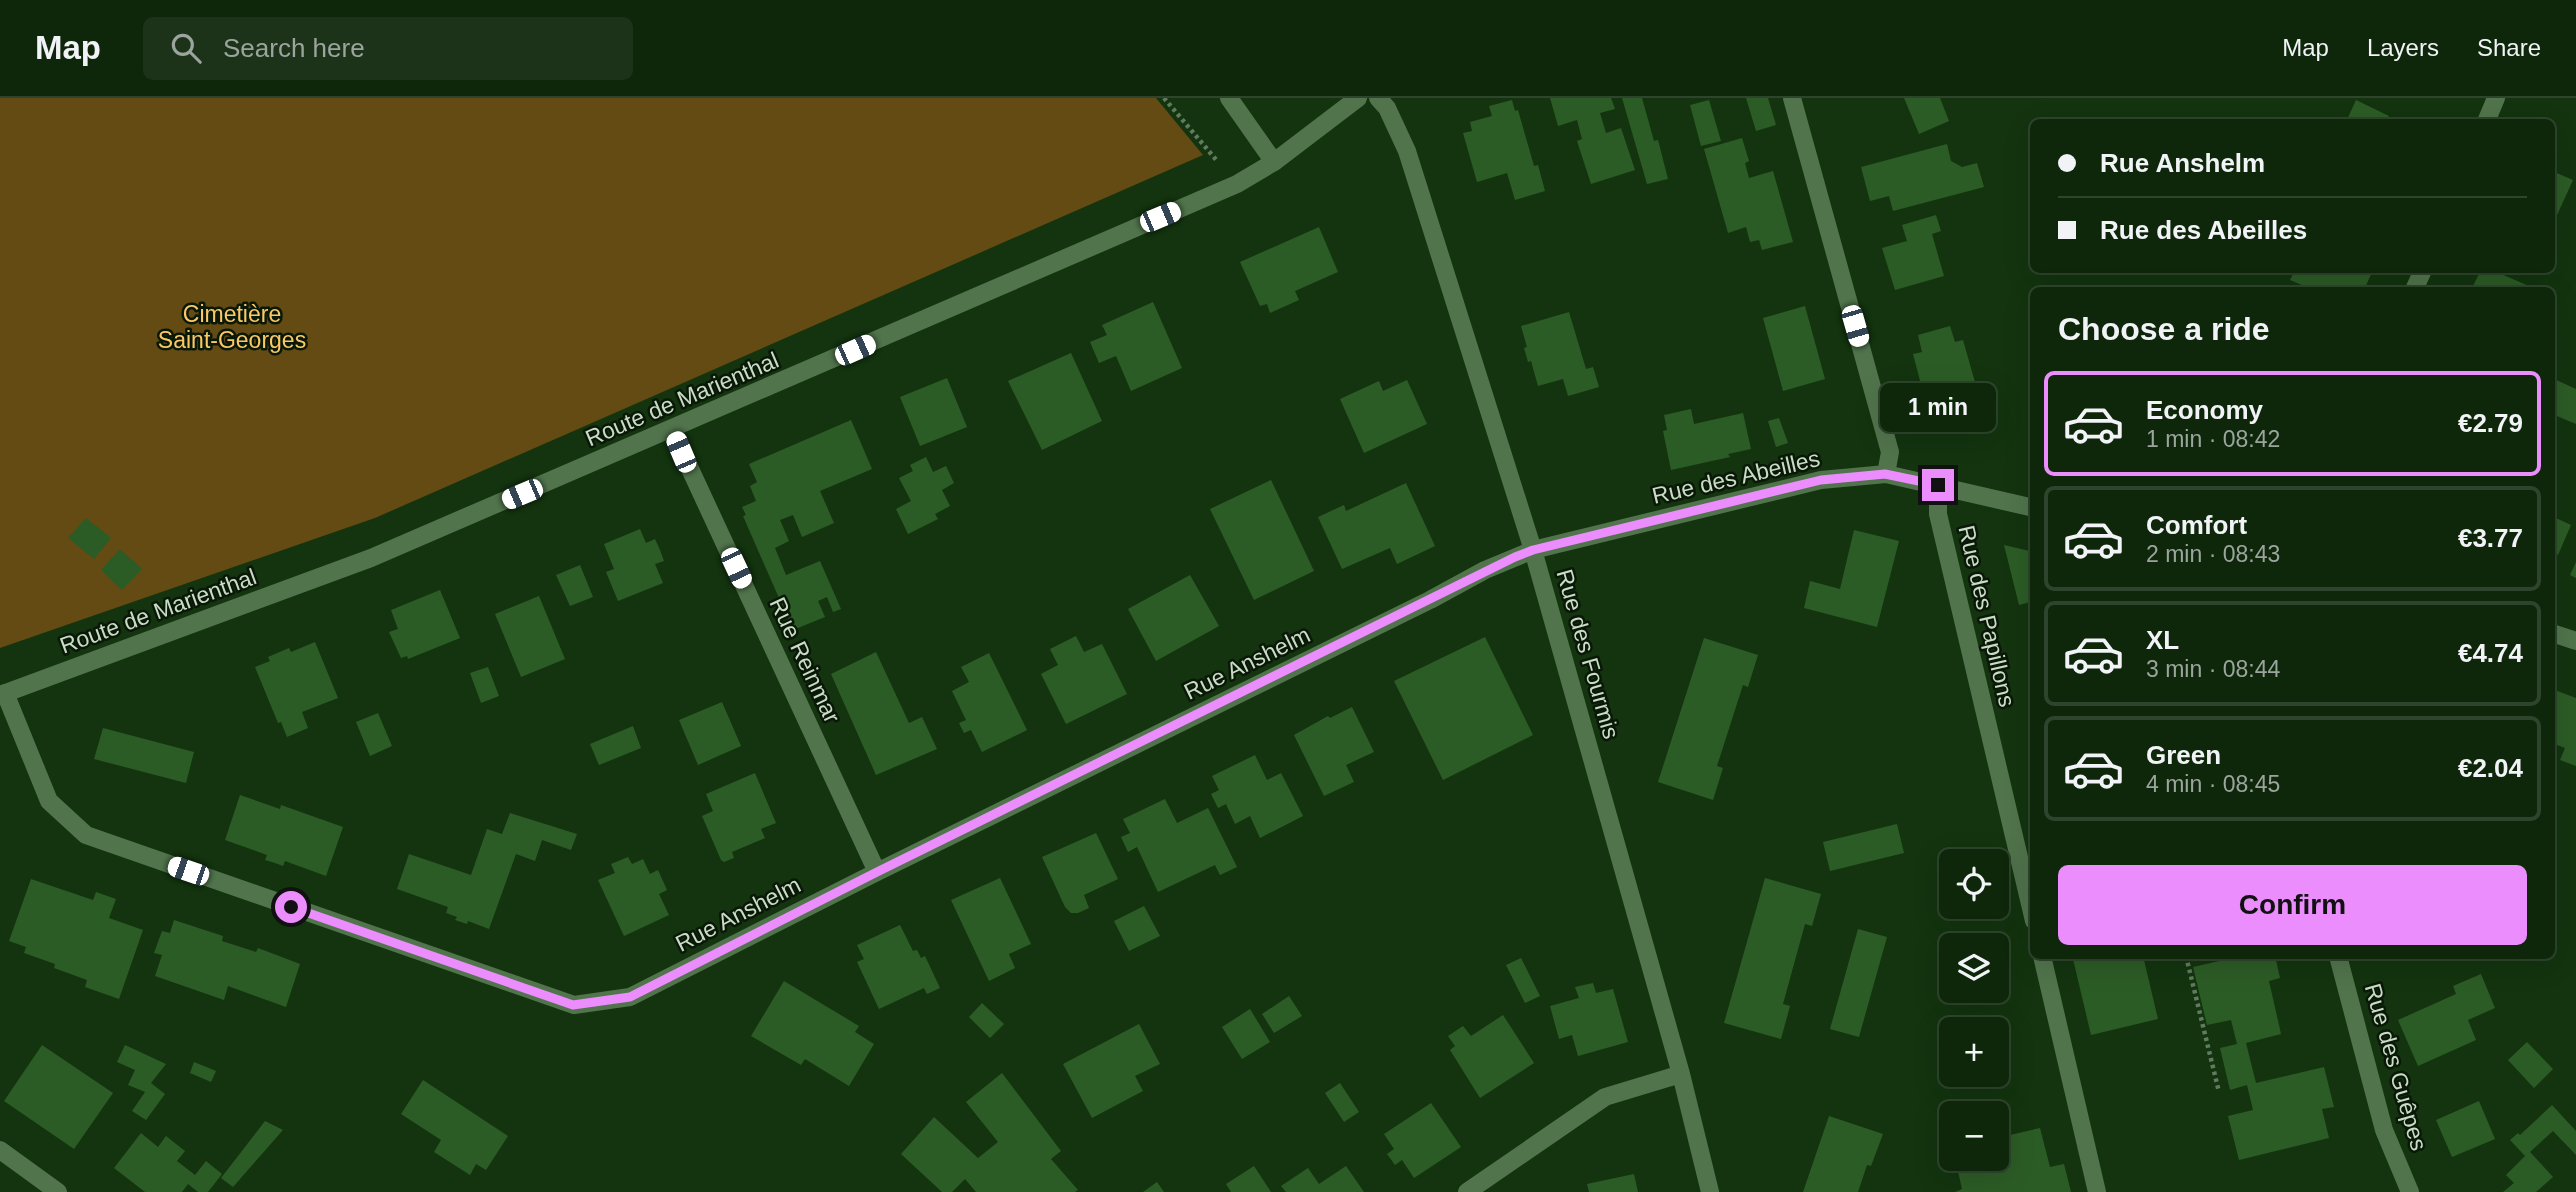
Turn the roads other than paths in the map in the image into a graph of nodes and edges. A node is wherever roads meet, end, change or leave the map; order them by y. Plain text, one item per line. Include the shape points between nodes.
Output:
1 (1229, 98) edge
2 (1358, 98) edge
3 (1378, 98) edge
4 (1792, 98) edge
5 (2496, 98) edge
6 (2487, 119) edge
7 (1274, 162) junction
8 (672, 430) junction
9 (1885, 474) junction
10 (1938, 485) junction
11 (2030, 507) edge
12 (1533, 550) junction
13 (2555, 634) edge
14 (2576, 641) edge
15 (3, 694) edge
16 (877, 872) junction
17 (2030, 904) edge
18 (2043, 959) edge
19 (2339, 959) edge
20 (1681, 1074) junction
21 (0, 1150) edge
22 (58, 1192) edge
23 (1467, 1192) edge
24 (1710, 1192) edge
25 (2097, 1192) edge
26 (2410, 1192) edge

1 - 7 street
2 - 7 street, Route de Marienthal
3 - 12 street, Rue des Fourmis via 1407,151
4 - 9 street via 1890,452
5 - 6 street
7 - 8 street, Route de Marienthal via 1237,184
8 - 15 street, Route de Marienthal via 371,558
8 - 16 street, Rue Reinmar
9 - 10 street, Rue des Abeilles
9 - 12 street, Rue des Abeilles via 1821,480
10 - 11 street, Rue des Abeilles
10 - 17 street, Rue des Papillons via 1938,514
12 - 16 street, Rue Anshelm
12 - 20 street, Rue des Fourmis
13 - 14 street
15 - 16 street, Rue Anshelm via 49,801 86,835 573,1005 630,997
18 - 25 street
19 - 26 street, Rue des Guêpes via 2384,1130
20 - 23 street via 1605,1097
20 - 24 street, Rue des Fourmis
21 - 22 street

